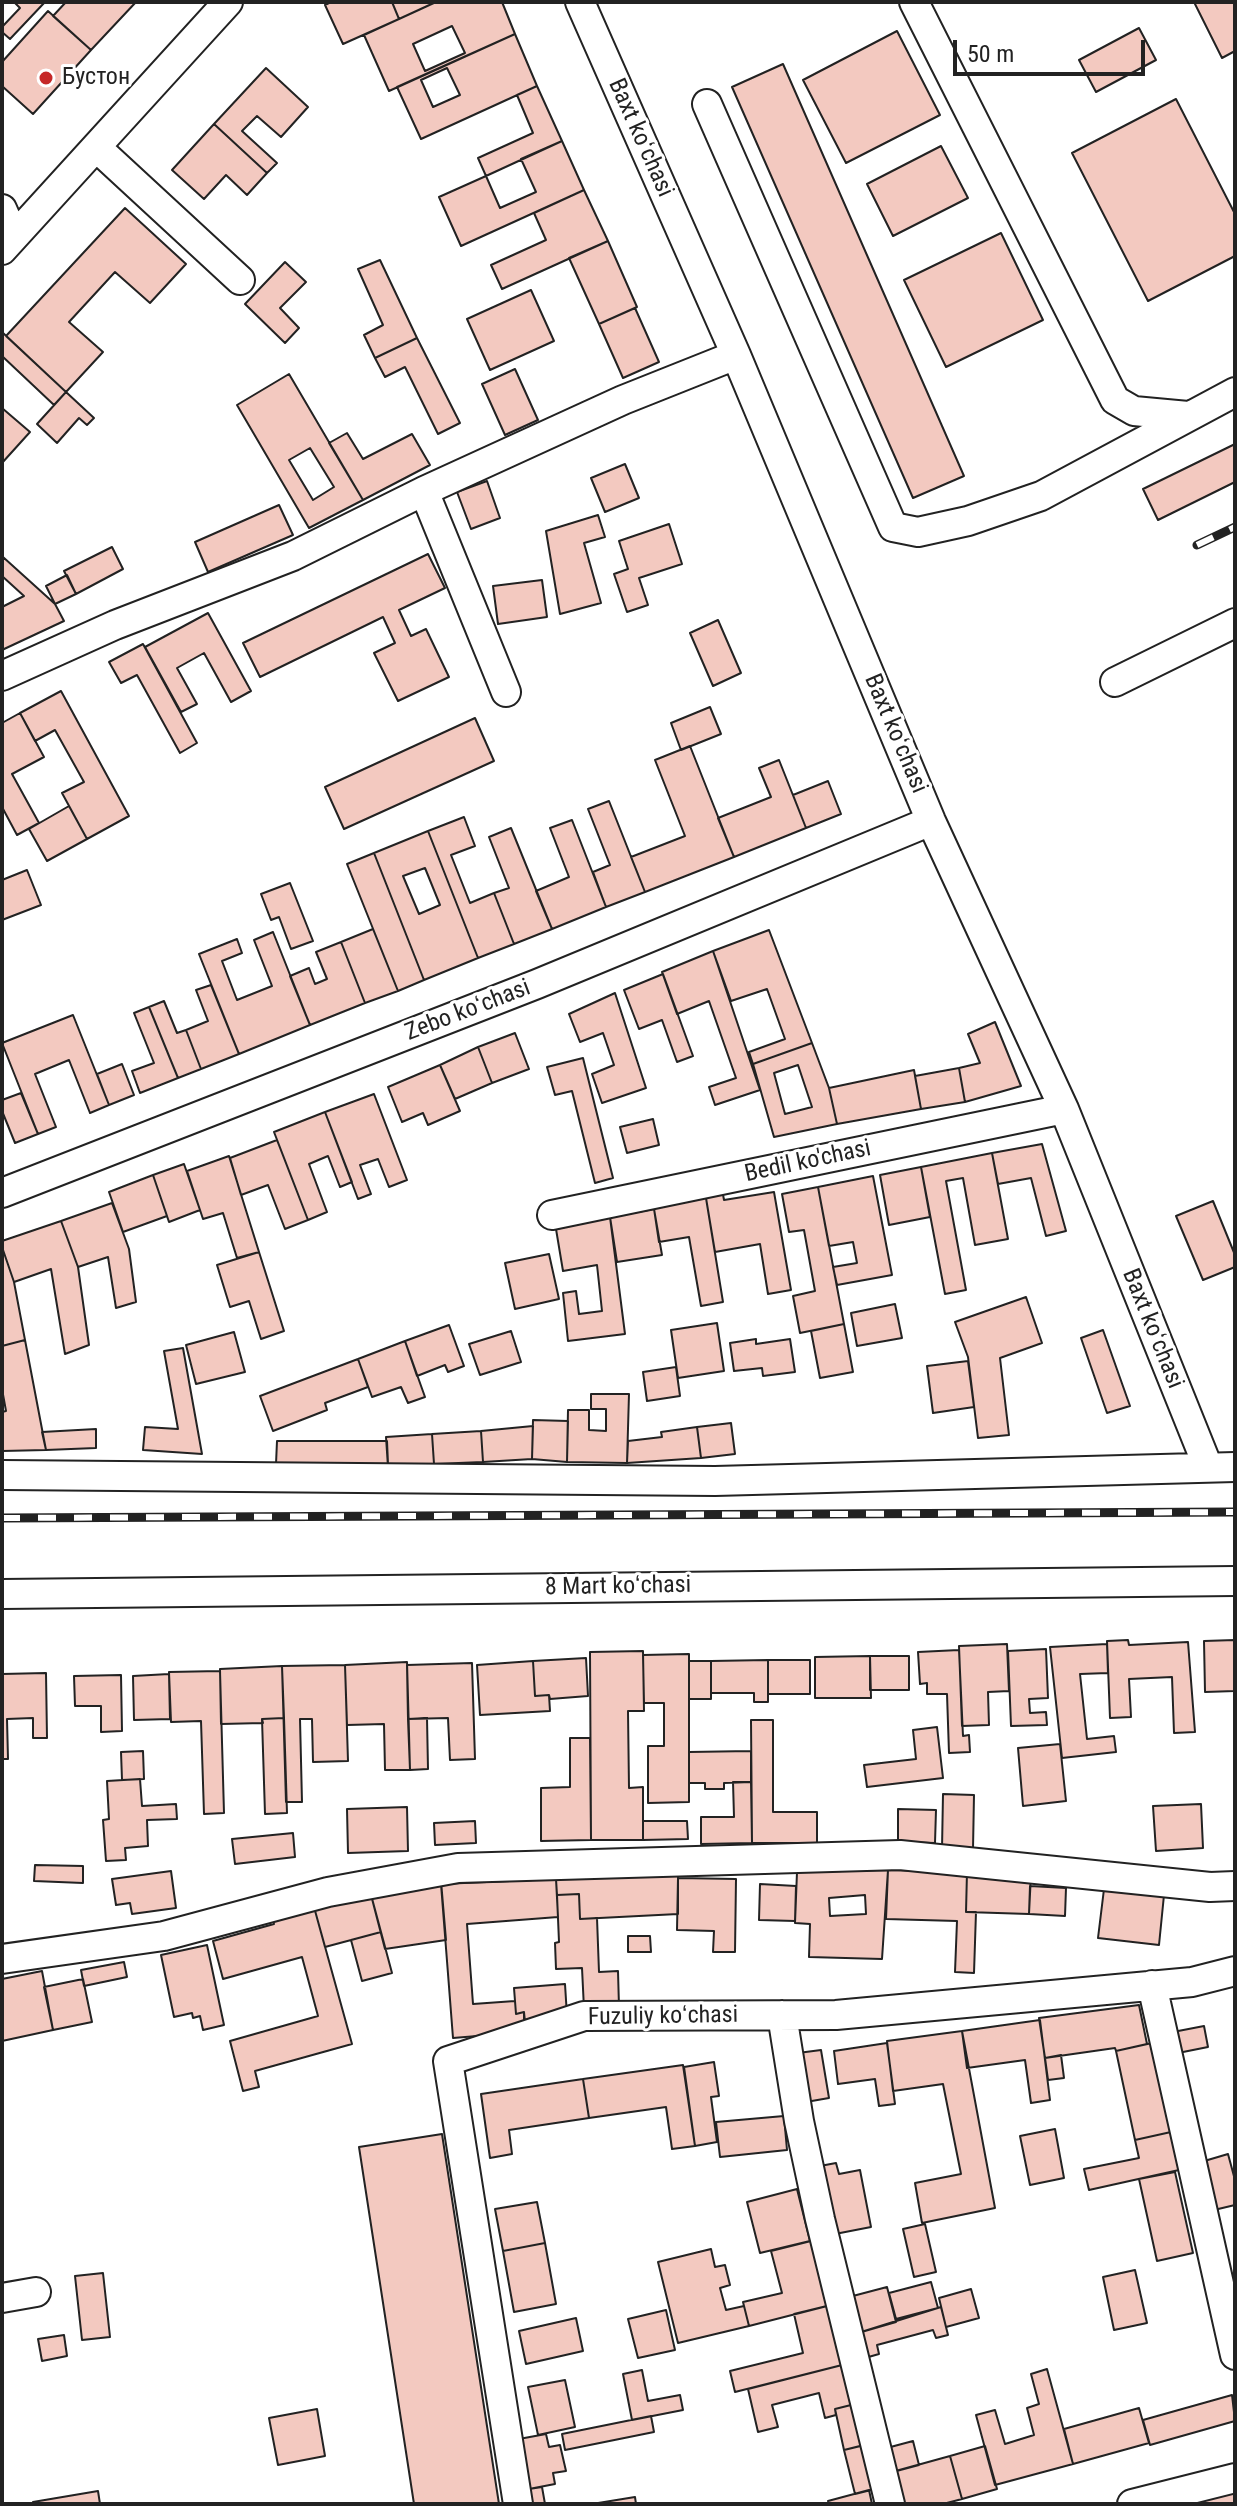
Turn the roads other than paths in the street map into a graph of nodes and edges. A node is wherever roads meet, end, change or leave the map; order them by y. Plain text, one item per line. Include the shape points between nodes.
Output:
1 (228, 2) edge
2 (580, 2) edge
3 (914, 2) edge
4 (707, 104) dead end
5 (96, 147) junction
6 (2, 209) edge
7 (8, 243) edge
8 (240, 280) dead end
9 (736, 355) junction
10 (1235, 392) edge
11 (1188, 416) junction
12 (424, 491) junction
13 (1235, 623) edge
14 (2, 676) edge
15 (1115, 682) dead end
16 (506, 692) dead end
17 (931, 821) junction
18 (1064, 1109) junction
19 (2, 1193) edge
20 (552, 1215) dead end
21 (1221, 1467) edge
22 (2, 1475) edge
23 (1235, 1581) edge
24 (2, 1594) edge
25 (1235, 1886) edge
26 (2, 1959) edge
27 (1235, 1971) edge
28 (1152, 1985) junction
29 (782, 2015) junction
30 (36, 2292) dead end
31 (2, 2298) edge
32 (1235, 2355) edge
33 (1235, 2478) edge
34 (518, 2504) edge
35 (890, 2504) edge
36 (1132, 2504) edge

1 - 5 street
2 - 9 street, Baxt koʻchasi
3 - 11 street via 1115,400 1134,411
4 - 11 street via 893,527 918,532 1041,496
5 - 7 street
5 - 8 street
6 - 7 street
9 - 12 street
9 - 17 street, Baxt koʻchasi
10 - 11 street
12 - 14 street via 293,556 115,625
12 - 16 street
13 - 15 street
17 - 18 street, Baxt koʻchasi
17 - 19 street, Zebo koʻchasi via 537,984
18 - 20 street, Bedil ko'chasi
18 - 21 street, Baxt koʻchasi
21 - 22 street via 715,1481
23 - 24 street, 8 Mart koʻchasi
25 - 26 street via 900,1855 458,1868 328,1892 164,1936
27 - 28 street, Fuzuliy koʻchasi
28 - 29 street, Fuzuliy koʻchasi via 836,2015
28 - 32 street
29 - 34 street, Fuzuliy koʻchasi via 584,2016 448,2061
29 - 35 street via 817,2205
30 - 31 street
33 - 36 street

